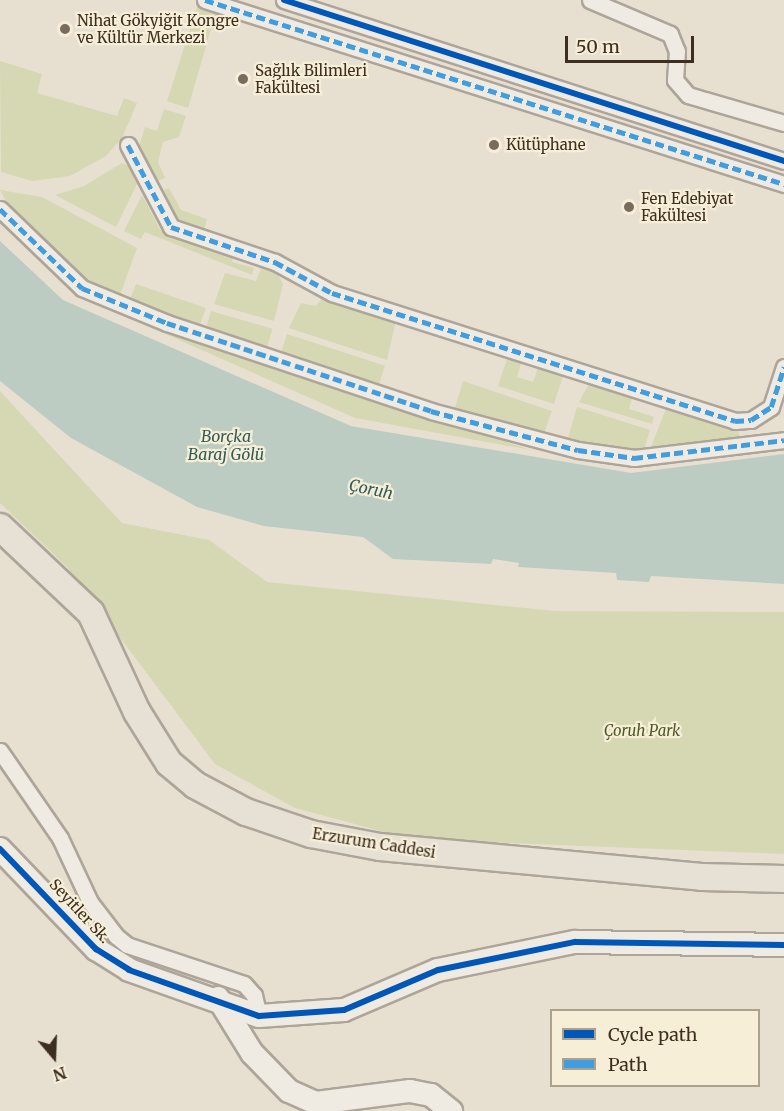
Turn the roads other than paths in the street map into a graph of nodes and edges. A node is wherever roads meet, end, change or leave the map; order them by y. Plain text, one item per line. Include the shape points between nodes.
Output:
1 (205, 0) edge
2 (284, 0) edge
3 (590, 0) edge
4 (784, 123) edge
5 (128, 145) dead end
6 (784, 161) edge
7 (784, 184) edge
8 (0, 209) edge
9 (784, 367) edge
10 (784, 440) edge
11 (0, 527) edge
12 (0, 751) edge
13 (0, 849) edge
14 (784, 879) edge
15 (784, 945) edge
16 (218, 998) junction
17 (259, 1016) junction
18 (452, 1111) edge

1 - 7 street
2 - 6 street
3 - 4 street via 670,34 677,51 675,80 688,95
5 - 9 street via 171,227 275,262 332,293 735,421 751,420 771,407
8 - 10 street via 82,288 167,323 441,414 578,450 634,458
11 - 14 main road, Erzurum Caddesi via 91,613 137,712 169,763 195,785 246,812 311,834 380,848 702,877
12 - 17 street via 60,838 90,902 116,936 127,945 244,984 254,995
13 - 16 street, Seyitler Sk. via 96,949 129,970
15 - 17 street via 575,942 438,970 344,1010
16 - 17 street, Seyitler Sk.
16 - 18 street via 252,1053 289,1091 316,1103 410,1092 431,1095

